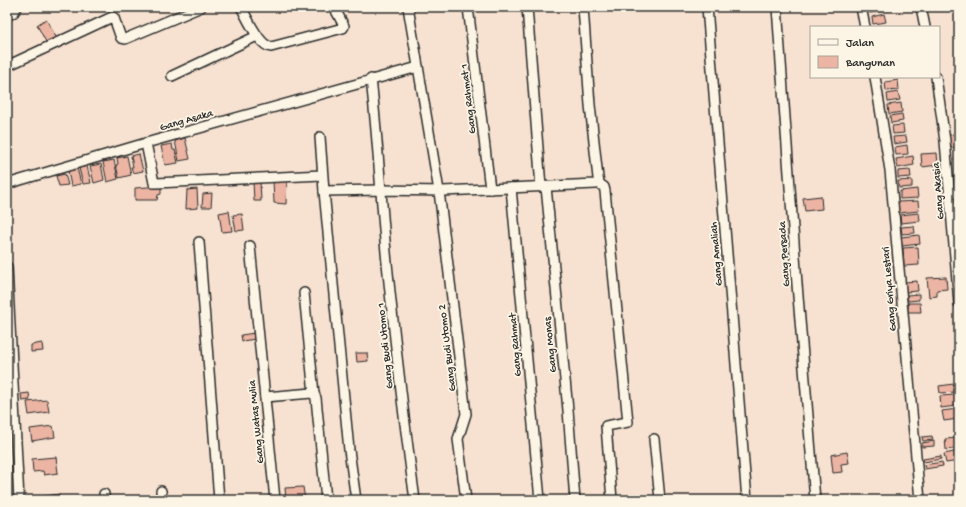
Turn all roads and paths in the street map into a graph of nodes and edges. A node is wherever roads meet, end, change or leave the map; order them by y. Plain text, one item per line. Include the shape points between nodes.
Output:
1 (17, 7) edge
2 (201, 7) edge
3 (241, 7) edge
4 (334, 7) edge
5 (408, 7) edge
6 (468, 7) edge
7 (527, 7) edge
8 (583, 7) edge
9 (707, 7) edge
10 (777, 7) edge
11 (861, 7) edge
12 (920, 7) edge
13 (7, 16) edge
14 (865, 26) edge
15 (925, 26) edge
16 (258, 36) junction
17 (7, 66) edge
18 (418, 67) junction
19 (172, 76) dead end
20 (875, 78) edge
21 (936, 78) edge
22 (371, 79) junction
23 (320, 137) dead end
24 (146, 143) junction
25 (322, 175) junction
26 (598, 183) junction
27 (7, 184) edge
28 (512, 188) junction
29 (544, 188) junction
30 (490, 189) junction
31 (381, 190) junction
32 (324, 191) junction
33 (439, 191) junction
34 (959, 191) edge
35 (949, 195) junction
36 (199, 242) dead end
37 (250, 246) dead end
38 (7, 267) edge
39 (304, 293) dead end
40 (959, 303) edge
41 (314, 394) junction
42 (265, 397) junction
43 (654, 439) dead end
44 (19, 500) edge
45 (219, 500) edge
46 (276, 500) edge
47 (326, 500) edge
48 (356, 500) edge
49 (415, 500) edge
50 (466, 500) edge
51 (540, 500) edge
52 (575, 500) edge
53 (612, 500) edge
54 (660, 500) edge
55 (747, 500) edge
56 (815, 500) edge
57 (920, 500) edge

1 - 13 street
2 - 17 street via 125,39 121,38 113,17
3 - 16 street
4 - 16 street via 344,28 271,47 266,46
5 - 18 street, Gang Budi Utomo 2
6 - 30 street, Gang Rahmat 1
7 - 29 street, Gang Monas
8 - 26 street
9 - 55 street, Gang Amaliah
10 - 56 street, Gang Persada
11 - 14 street
12 - 15 street
16 - 19 street
18 - 22 street, Gang Asaka
18 - 33 street, Gang Budi Utomo 2
20 - 57 street, Gang Griya Lestari via 890,170
21 - 35 street, Gang Akasia
22 - 24 street, Gang Asaka
22 - 31 street, Gang Budi Utomo 1
23 - 25 street
24 - 25 street via 154,183
24 - 27 street, Gang Asaka
25 - 32 street
26 - 29 street
26 - 53 street via 605,191 628,422 606,426
28 - 29 street
28 - 30 street
28 - 51 street, Gang Rahmat
29 - 52 street, Gang Monas
30 - 33 street
31 - 32 street
31 - 33 street
31 - 49 street, Gang Budi Utomo 1
32 - 48 street
33 - 50 street, Gang Budi Utomo 2 via 466,414 458,439
34 - 35 street
35 - 40 street, Gang Akasia
36 - 45 street
37 - 42 street, Gang Watas Mulia
38 - 44 street
39 - 41 street
41 - 42 street
41 - 47 street
42 - 46 street, Gang Watas Mulia
43 - 54 street

